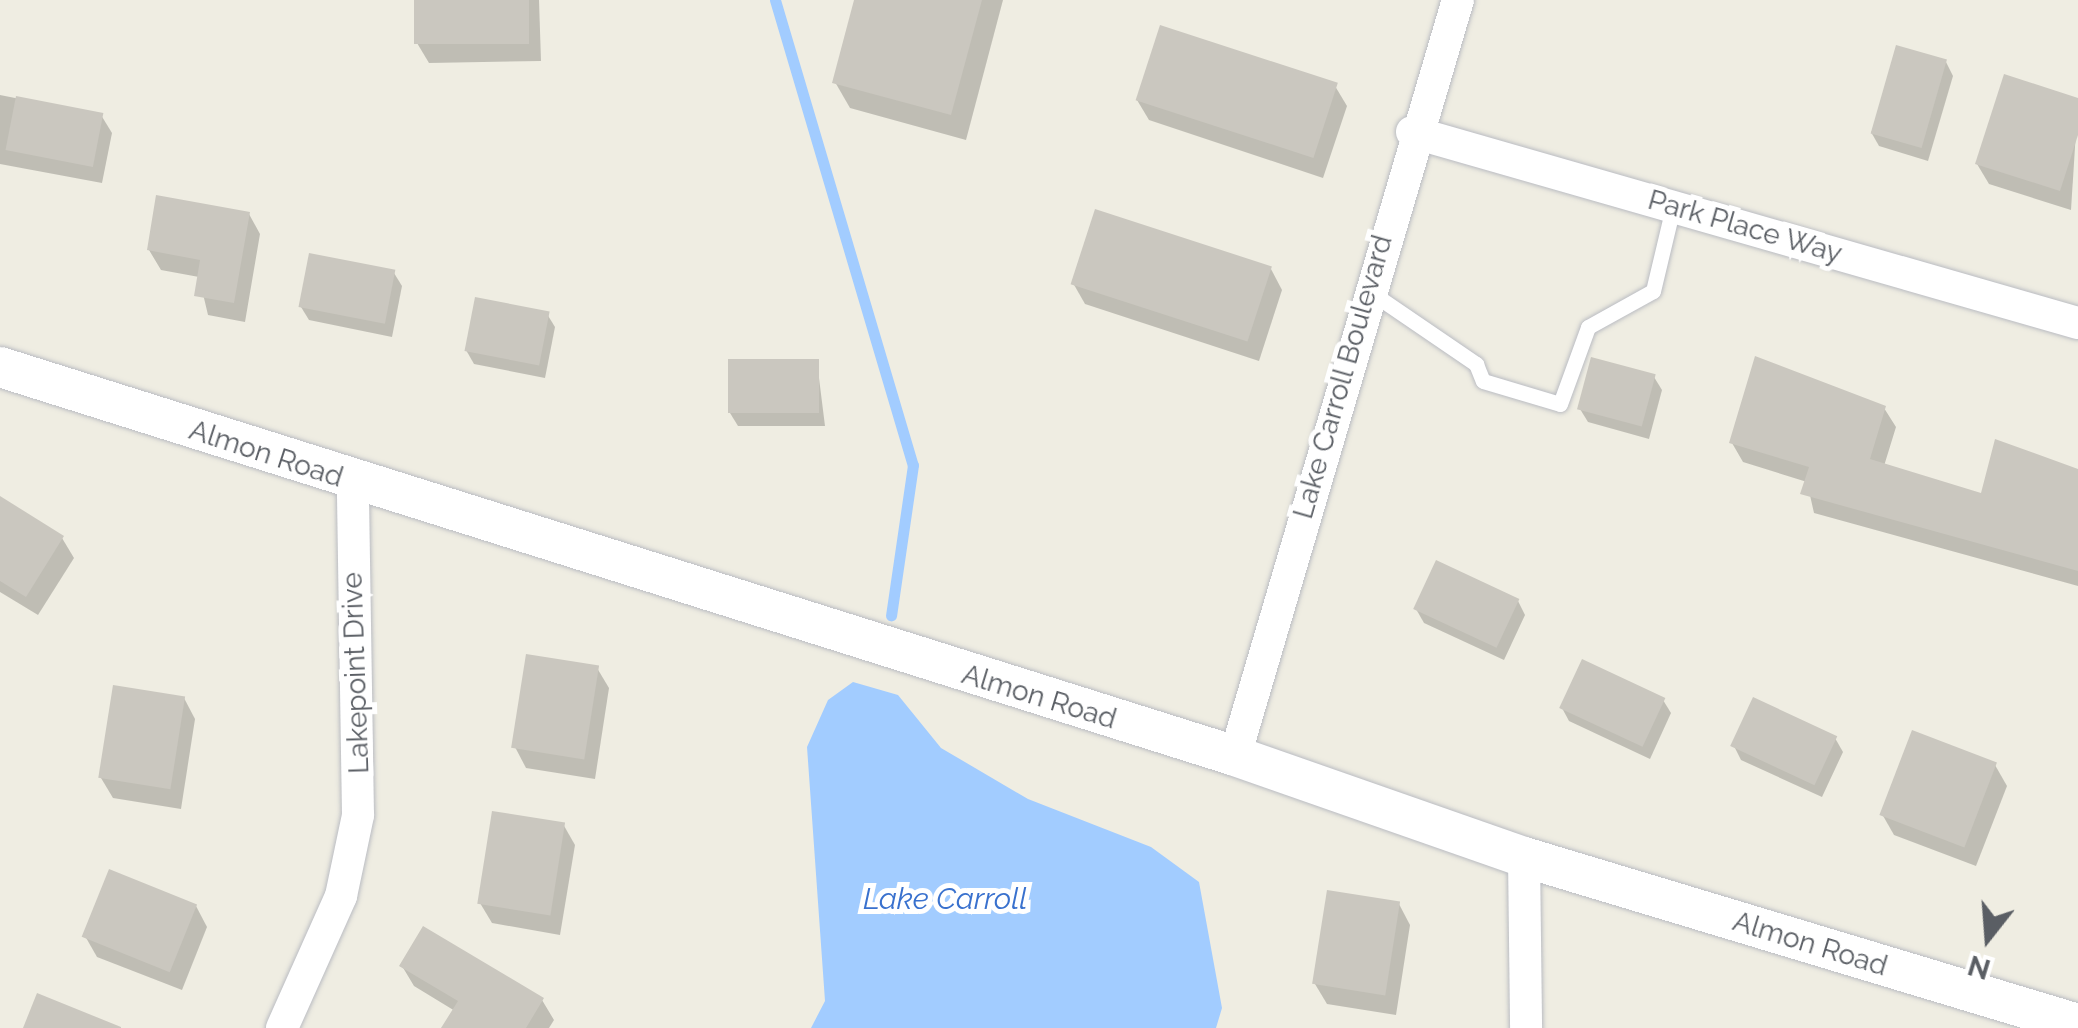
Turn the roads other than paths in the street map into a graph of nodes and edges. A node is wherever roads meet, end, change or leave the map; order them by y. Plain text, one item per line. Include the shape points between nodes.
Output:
1 (1458, 0) edge
2 (1412, 132) junction
3 (1673, 207) junction
4 (1368, 290) junction
5 (2078, 323) edge
6 (0, 367) edge
7 (353, 483) junction
8 (1235, 756) junction
9 (1524, 857) junction
10 (2078, 1024) edge
11 (282, 1028) edge
12 (1526, 1028) edge

1 - 2 street, Lake Carroll Boulevard
2 - 3 street, Park Place Way
2 - 4 street, Lake Carroll Boulevard
3 - 4 lane via 1653,291 1588,327 1560,404 1483,381 1476,364
3 - 5 street, Park Place Way
4 - 8 street, Lake Carroll Boulevard
6 - 7 street, Almon Road
7 - 8 street, Almon Road
7 - 11 street, Lakepoint Drive via 358,815 340,896
8 - 9 street, Almon Road
9 - 10 street, Almon Road
9 - 12 street

